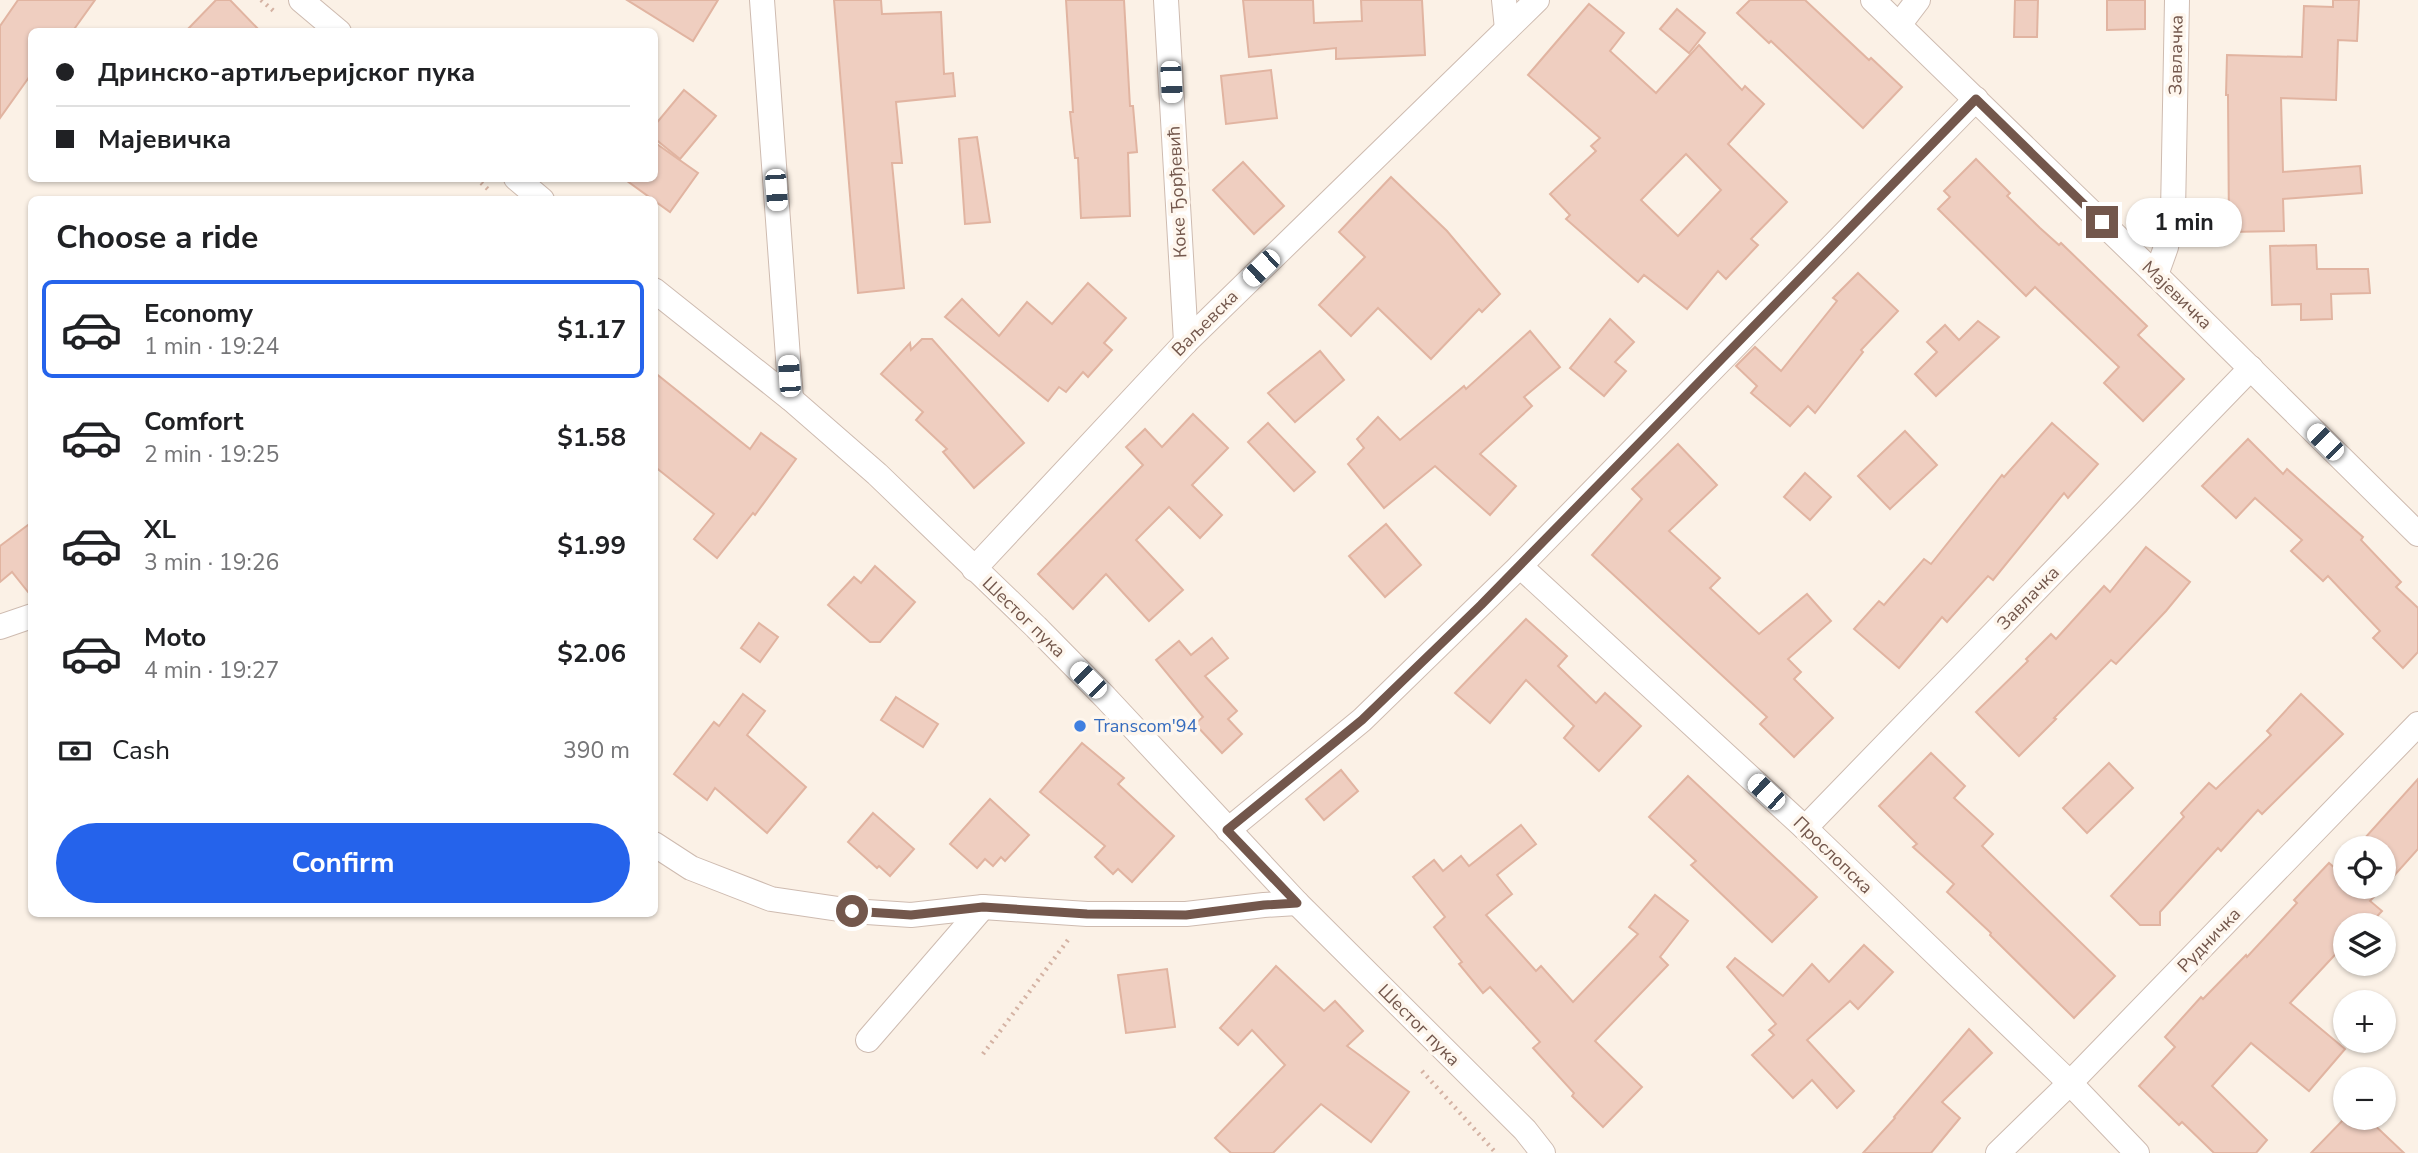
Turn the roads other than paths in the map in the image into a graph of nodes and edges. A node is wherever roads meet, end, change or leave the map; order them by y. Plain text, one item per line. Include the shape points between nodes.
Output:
1 (302, 0) edge
2 (762, 0) edge
3 (1167, 0) edge
4 (1504, 0) edge
5 (1537, 0) edge
6 (1873, 0) edge
7 (1918, 0) edge
8 (2177, 0) edge
9 (1899, 25) junction
10 (334, 28) edge
11 (1507, 29) junction
12 (1976, 99) junction
13 (2156, 275) junction
14 (658, 293) edge
15 (1186, 342) junction
16 (2251, 368) junction
17 (791, 399) junction
18 (2418, 534) edge
19 (1520, 566) junction
20 (974, 569) junction
21 (28, 617) edge
22 (0, 627) edge
23 (2418, 724) edge
24 (1805, 828) junction
25 (1227, 830) junction
26 (658, 847) edge
27 (1297, 903) junction
28 (983, 907) junction
29 (867, 1040) dead end
30 (2070, 1083) junction
31 (1543, 1153) edge
32 (1998, 1153) edge
33 (2137, 1153) edge

1 - 10 street
2 - 17 street
3 - 15 street, Коке Ђорђевић
4 - 11 street
5 - 11 street, Ваљевска
6 - 9 street, Мајевичка
7 - 9 street
8 - 13 street, Завлачка via 2173,212
9 - 12 street, Мајевичка
11 - 15 street, Ваљевска
12 - 13 street, Мајевичка
12 - 19 street
13 - 16 street, Мајевичка
14 - 17 street, Шестог пука
15 - 20 street, Ваљевска
16 - 18 street, Мајевичка
16 - 24 street, Завлачка
17 - 20 street, Шестог пука via 877,474
19 - 24 street, Прослопска
19 - 25 street via 1362,720
20 - 25 street, Шестог пука via 1105,697
21 - 22 street
23 - 30 street, Рудничка
24 - 30 street, Прослопска
25 - 27 street, Шестог пука
26 - 28 street via 691,868 771,899 911,915
27 - 28 street via 1186,915
27 - 31 street, Шестог пука
28 - 29 street
30 - 32 street, Рудничка
30 - 33 street, Прослопска

